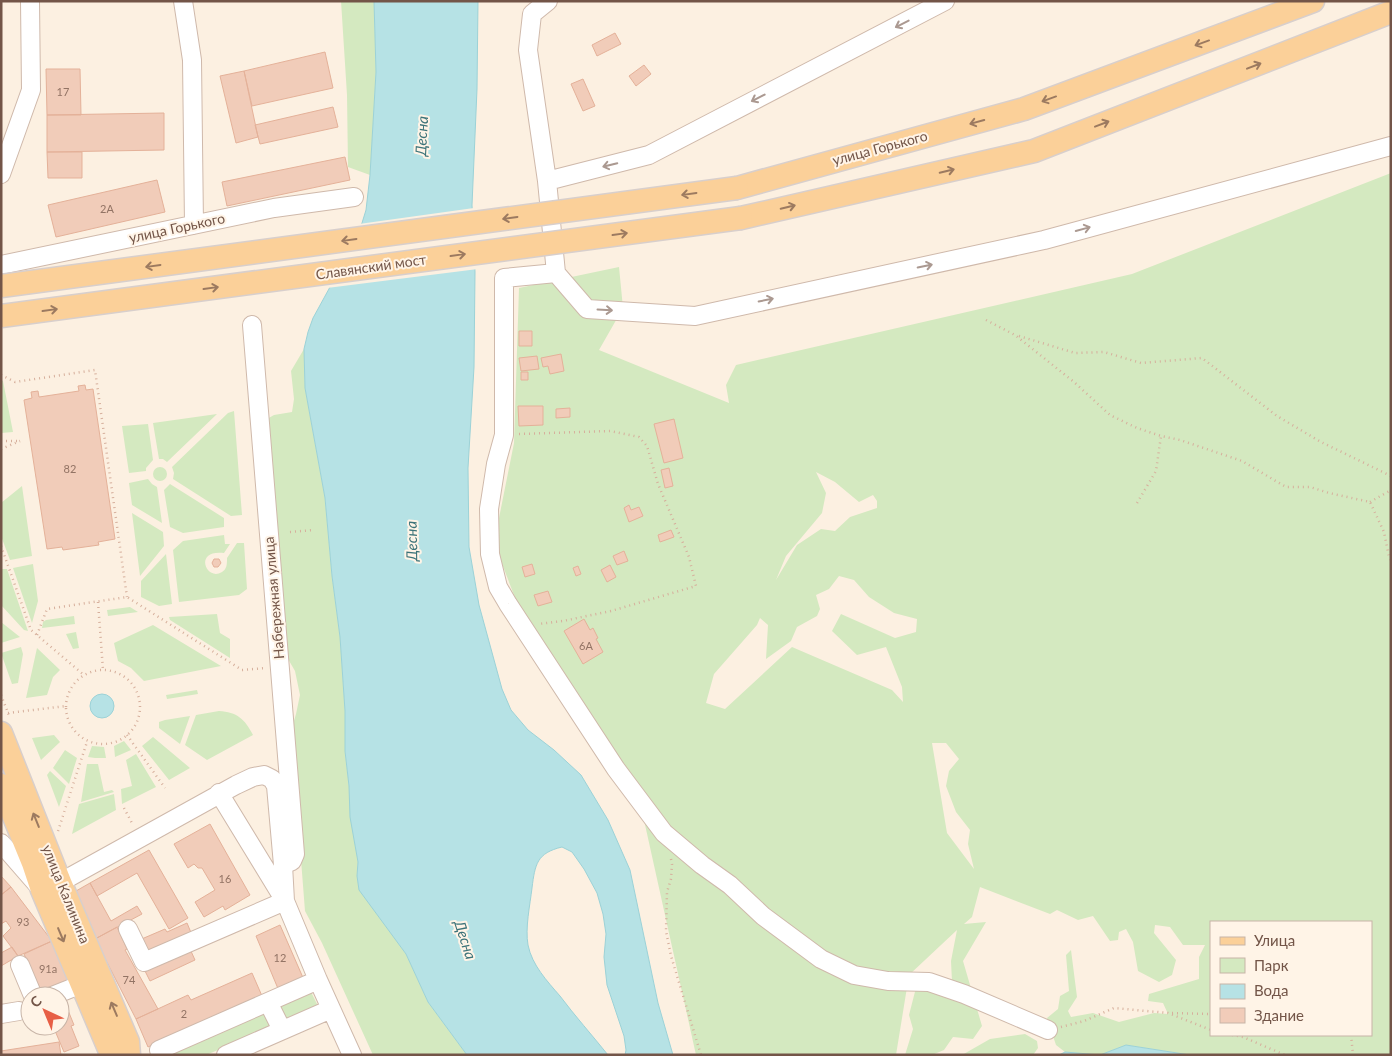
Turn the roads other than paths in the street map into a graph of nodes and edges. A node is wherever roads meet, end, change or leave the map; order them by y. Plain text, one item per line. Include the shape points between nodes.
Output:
1 (30, 1) edge
2 (183, 1) edge
3 (548, 1) edge
4 (945, 1) edge
5 (1313, 1) edge
6 (531, 8) edge
7 (1391, 12) edge
8 (1391, 146) edge
9 (1, 174) edge
10 (547, 181) junction
11 (354, 198) dead end
12 (194, 225) junction
13 (1, 265) edge
14 (556, 273) junction
15 (1, 286) edge
16 (1, 316) edge
17 (252, 325) dead end
18 (5, 723) edge
19 (1, 785) edge
20 (219, 793) junction
21 (1, 843) edge
22 (284, 865) junction
23 (51, 886) junction
24 (285, 901) junction
25 (128, 929) dead end
26 (20, 965) dead end
27 (318, 980) junction
28 (82, 984) junction
29 (29, 986) edge
30 (70, 989) edge
31 (268, 1002) junction
32 (331, 1009) junction
33 (19, 1011) dead end
34 (1, 1014) edge
35 (282, 1030) junction
36 (1048, 1030) road end
37 (254, 1049) edge
38 (159, 1050) dead end
39 (115, 1055) edge
40 (129, 1055) edge
41 (226, 1055) edge
42 (352, 1055) edge

1 - 9 street via 31,90
2 - 12 street via 192,60
3 - 6 street
4 -> 10 street via 649,155
5 -> 15 main road, улица Горького, bridge via 1024,109 737,188
6 - 10 street via 528,50
16 -> 7 main road, Славянский мост, bridge via 741,218 1034,151
14 -> 8 street via 586,309 695,316 1044,240
10 - 14 street
11 - 12 street, улица Горького via 274,208
12 - 13 street, улица Горького
14 - 36 street via 504,278 504,435 489,509 490,554 498,587 522,626 616,769 664,833 730,885 763,916 821,959 854,976 929,982
17 - 22 street, Набережная улица via 295,854 292,861
23 -> 18 main road, улица Калинина
19 - 23 main road, улица Калинина via 33,863
20 - 22 street, Набережная улица via 253,776 264,775 272,779 276,786
20 - 23 street
20 - 24 street
21 - 23 street
22 - 24 street, Набережная улица
23 -> 28 main road, улица Калинина
40 -> 23 main road, улица Калинина via 128,1042
24 - 25 street via 144,962
24 - 27 street, Набережная улица
26 - 29 street
27 - 31 street
27 - 32 street, Набережная улица
28 - 30 street
28 - 39 main road, улица Калинина via 109,1049
31 - 35 street
31 - 38 street
32 - 35 street
32 - 42 street, Набережная улица
33 - 34 street
35 - 37 street
37 - 41 street

